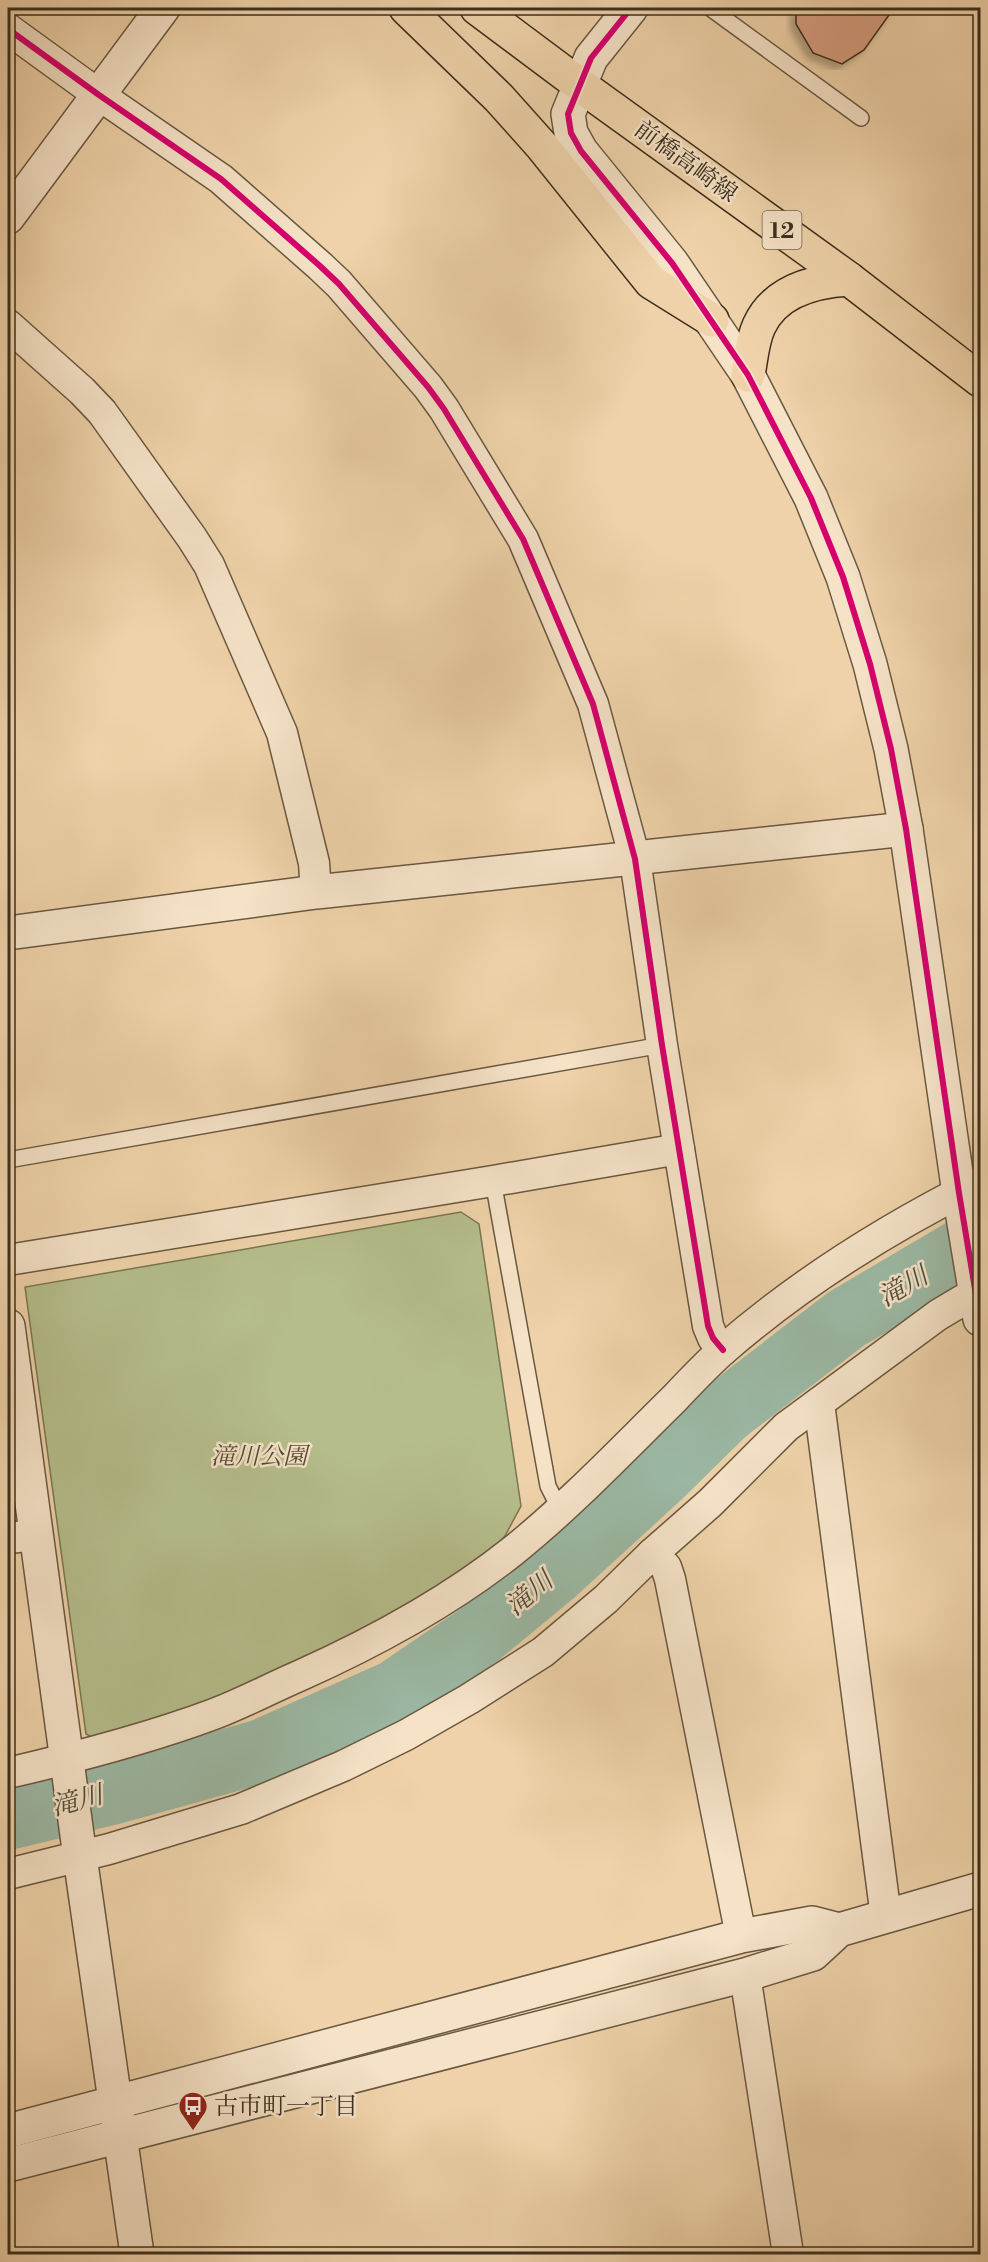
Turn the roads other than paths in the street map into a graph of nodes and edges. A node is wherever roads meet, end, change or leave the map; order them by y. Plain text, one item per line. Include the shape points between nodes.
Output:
1 (163, 8) edge
2 (406, 8) edge
3 (477, 8) edge
4 (631, 8) edge
5 (710, 8) edge
6 (8, 28) edge
7 (580, 85) junction
8 (99, 95) junction
9 (861, 118) dead end
10 (8, 217) edge
11 (849, 279) junction
12 (712, 320) junction
13 (8, 326) edge
14 (748, 375) junction
15 (981, 380) edge
16 (906, 829) junction
17 (635, 859) junction
18 (316, 892) junction
19 (8, 933) edge
20 (662, 1045) junction
21 (679, 1149) junction
22 (8, 1160) edge
23 (493, 1181) junction
24 (967, 1191) edge
25 (8, 1260) edge
26 (978, 1296) edge
27 (8, 1326) edge
28 (723, 1350) junction
29 (819, 1403) junction
30 (560, 1510) junction
31 (22, 1537) edge
32 (652, 1554) junction
33 (66, 1760) junction
34 (8, 1773) edge
35 (80, 1857) junction
36 (8, 1874) edge
37 (981, 1889) edge
38 (886, 1917) junction
39 (839, 1930) junction
40 (741, 1936) junction
41 (745, 1975) junction
42 (114, 2103) junction
43 (8, 2131) edge
44 (121, 2135) junction
45 (8, 2164) edge
46 (137, 2254) edge
47 (788, 2254) edge

1 - 8 street
2 - 12 main road via 499,98 651,282
3 - 7 main road, 前橋高崎線 / 12
4 - 7 street via 591,58
5 - 9 lane
6 - 8 street
7 - 11 main road, 前橋高崎線 / 12
7 - 12 street via 568,114 571,133 581,151 672,263
8 - 10 street
8 - 17 street via 221,179 320,266 444,409 533,559 592,704
11 - 14 main road via 796,290 769,311 759,324
11 - 15 main road, 前橋高崎線 / 12
12 - 14 street
13 - 18 street via 102,412 209,565 282,733 314,863
14 - 16 street via 811,498 843,577 870,664
16 - 17 street
16 - 24 street
17 - 18 street
17 - 20 street
18 - 19 street
20 - 21 street
20 - 22 lane
21 - 23 street
21 - 28 street via 708,1326
23 - 25 street
23 - 30 lane via 548,1486
24 - 26 street
24 - 28 street via 912,1217 841,1263
26 - 29 street via 938,1316
27 - 31 street
28 - 30 street
29 - 32 street via 786,1427
29 - 38 street
30 - 33 street via 467,1584 354,1651 215,1713
31 - 33 street
32 - 35 street via 543,1652 406,1735 241,1809
32 - 40 street via 666,1567 670,1580
33 - 34 street
33 - 35 street
35 - 36 street
35 - 42 street
37 - 38 street
38 - 39 street
39 - 40 street via 812,1923
39 - 41 street via 813,1954
40 - 42 street
41 - 44 street
41 - 47 street
42 - 43 street
42 - 44 street
44 - 45 street
44 - 46 street

